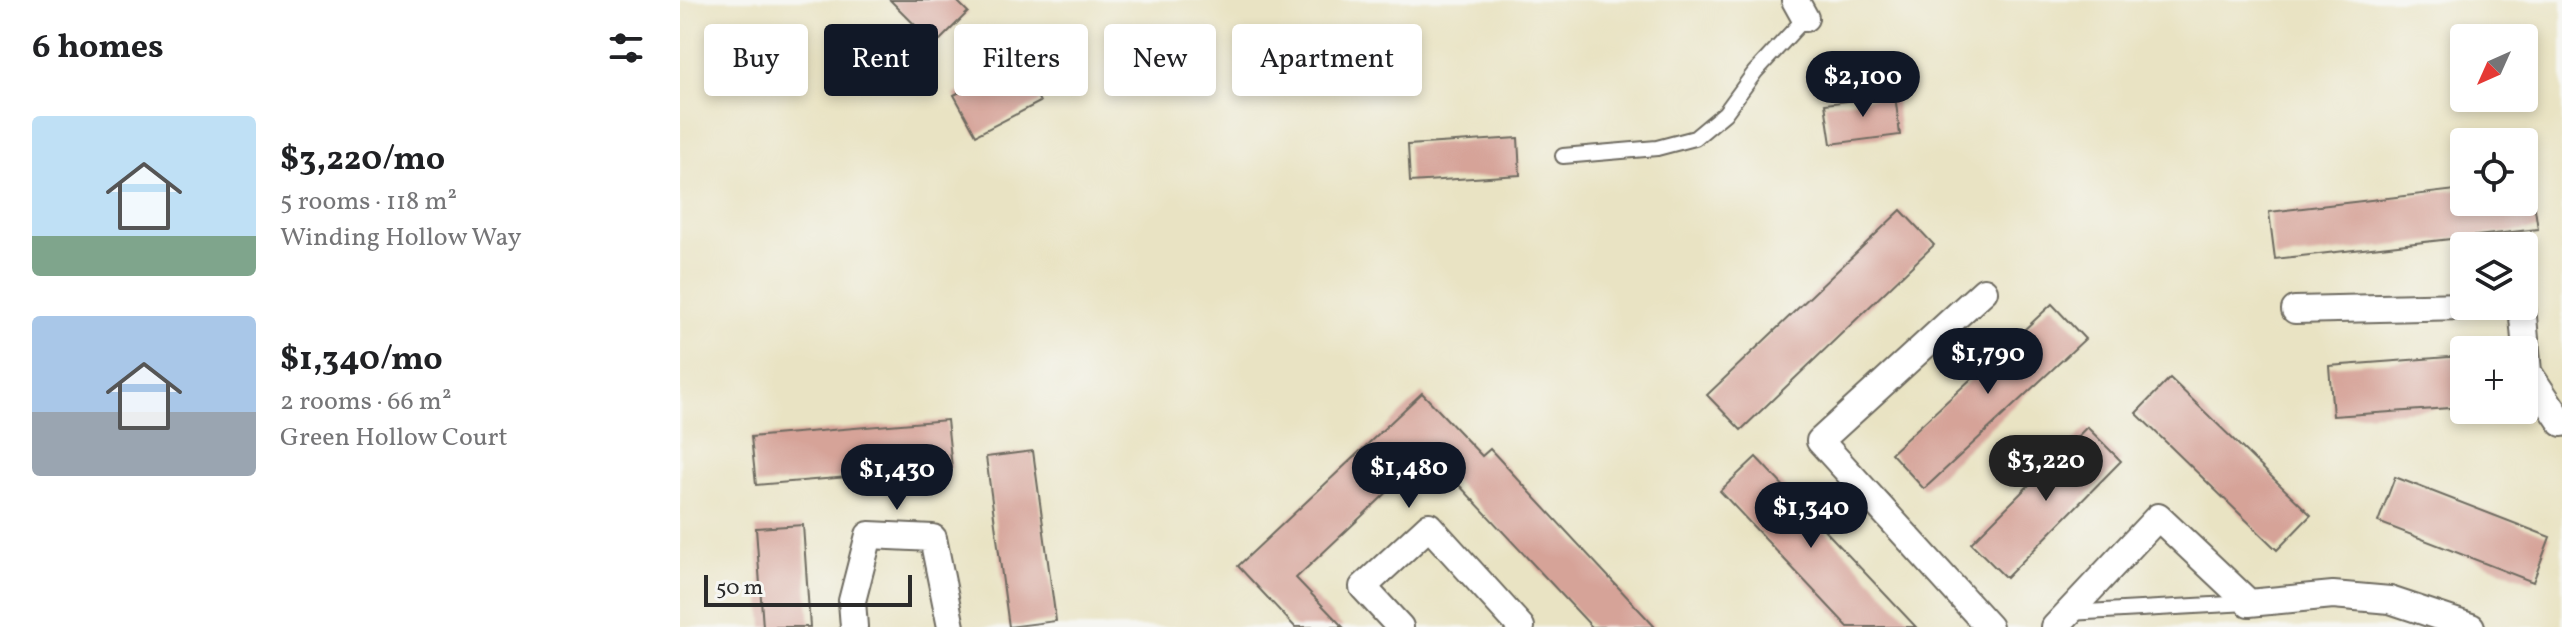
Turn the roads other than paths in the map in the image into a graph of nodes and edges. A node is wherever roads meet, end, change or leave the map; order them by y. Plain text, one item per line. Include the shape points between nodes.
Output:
1 (1800, 9) edge
2 (1563, 156) dead end
3 (1984, 291) dead end
4 (2450, 306) edge
5 (2295, 310) dead end
6 (2523, 320) edge
7 (2562, 423) edge
8 (2249, 603) junction
9 (2062, 620) edge
10 (854, 627) edge
11 (951, 627) edge
12 (1400, 627) edge
13 (1521, 627) edge
14 (1989, 627) edge
15 (2471, 627) edge

1 - 2 lane via 1725,113 1695,138 1657,148
3 - 14 street via 1820,441
4 - 5 street
6 - 7 street via 2528,372
8 - 9 lane
8 - 9 street via 2158,517
8 - 15 street via 2333,595 2390,600
10 - 11 street via 852,601 869,535 933,538
12 - 13 street via 1363,587 1429,526

